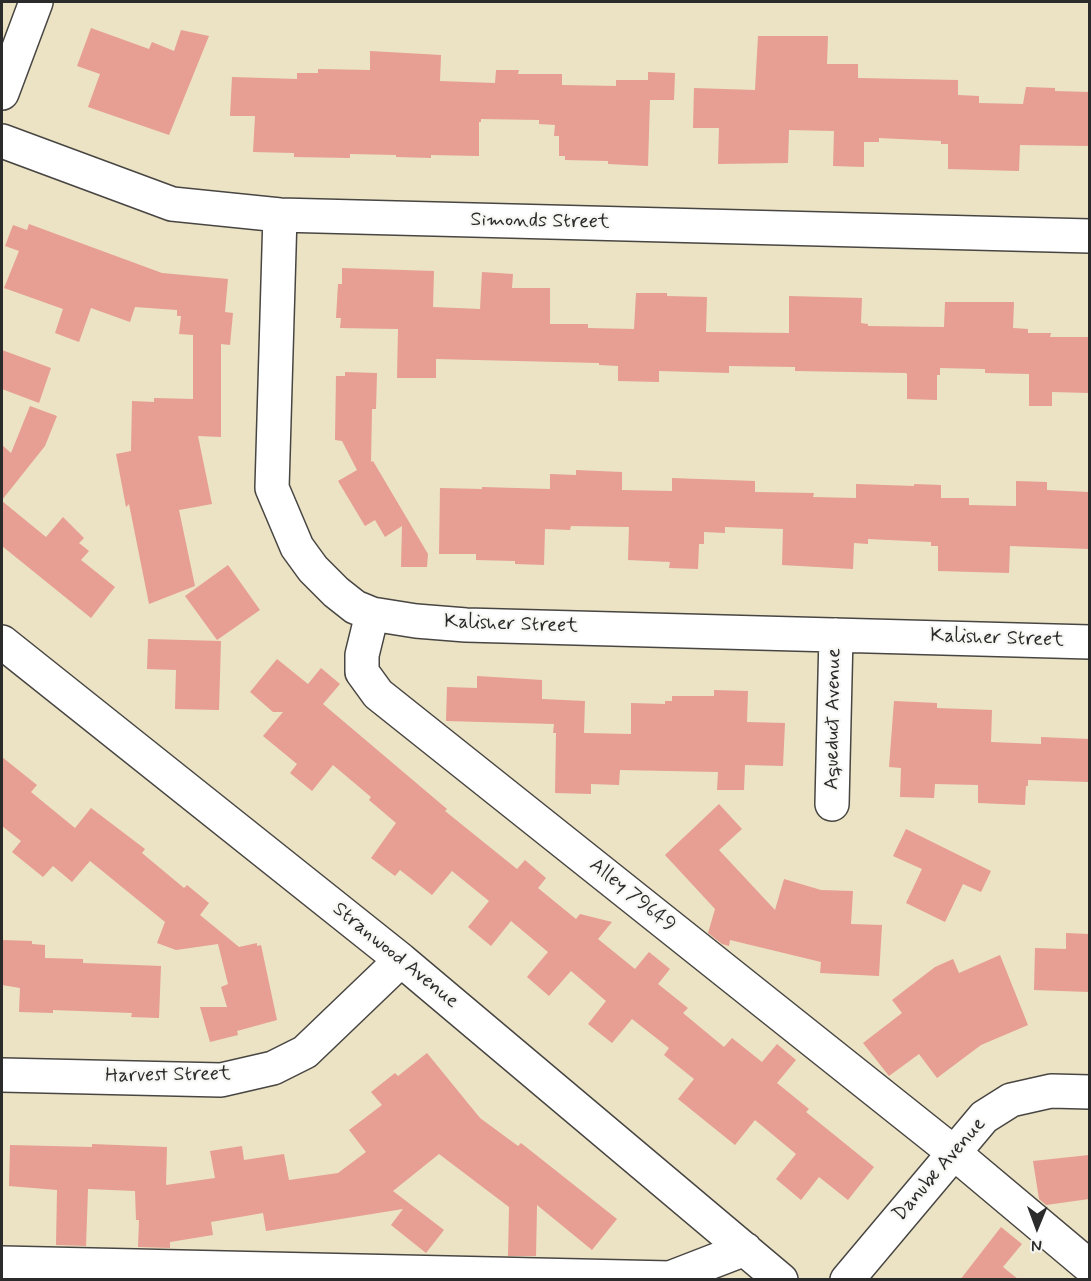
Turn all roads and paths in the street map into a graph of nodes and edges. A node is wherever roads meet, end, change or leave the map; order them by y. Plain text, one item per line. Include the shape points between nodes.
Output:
1 (36, 2) edge
2 (2, 93) edge
3 (2, 141) edge
4 (280, 215) junction
5 (1089, 236) edge
6 (372, 614) junction
7 (836, 635) junction
8 (2, 642) edge
9 (1089, 642) edge
10 (832, 804) dead end
11 (401, 960) junction
12 (2, 1076) edge
13 (1089, 1092) edge
14 (953, 1152) junction
15 (745, 1249) junction
16 (2, 1263) edge
17 (1089, 1268) edge
18 (781, 1280) edge
19 (848, 1280) edge

1 - 2 street
3 - 4 street, Simonds Street via 172,204
4 - 5 street, Simonds Street
4 - 6 street, Kalisher Street via 272,488 297,547 313,569 355,607
6 - 7 street, Kalisher Street via 466,625
6 - 14 street, Alley 79649 via 362,672 378,694
7 - 9 street, Kalisher Street
7 - 10 street, Aqueduct Avenue
8 - 11 street, Stranwood Avenue
11 - 12 street, Harvest Street via 305,1052 273,1068 221,1080
11 - 15 street, Stranwood Avenue
13 - 14 street, Danube Avenue via 1051,1091 1011,1100 984,1117
14 - 17 street, Alley 79649
14 - 19 street, Danube Avenue
15 - 16 street via 670,1278
15 - 18 street, Stranwood Avenue

